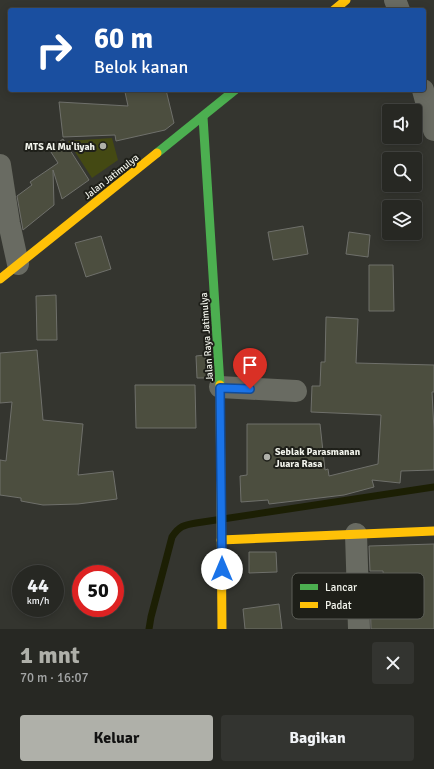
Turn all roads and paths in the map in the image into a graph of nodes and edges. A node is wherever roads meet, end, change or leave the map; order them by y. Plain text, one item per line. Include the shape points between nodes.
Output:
1 (346, 0) edge
2 (336, 8) edge
3 (232, 92) edge
4 (424, 92) edge
5 (203, 117) junction
6 (434, 130) edge
7 (0, 165) edge
8 (18, 264) junction
9 (0, 279) edge
10 (220, 388) junction
11 (296, 391) dead end
12 (434, 531) edge
13 (356, 534) junction
14 (221, 535) junction
15 (357, 573) edge
16 (359, 619) edge
17 (222, 629) edge
18 (359, 629) edge

1 - 2 main road
3 - 5 main road, Jalan Jatimulya
4 - 6 street
5 - 8 main road, Jalan Jatimulya
5 - 10 main road, Jalan Raya Jatimulya
7 - 8 street
8 - 9 main road, Jalan Jatimulya
10 - 11 street
10 - 14 main road, Jalan Raya Jatimulya
12 - 13 main road
13 - 14 main road
13 - 15 street
14 - 17 main road, Jalan Raya Jatimulya
16 - 18 street

